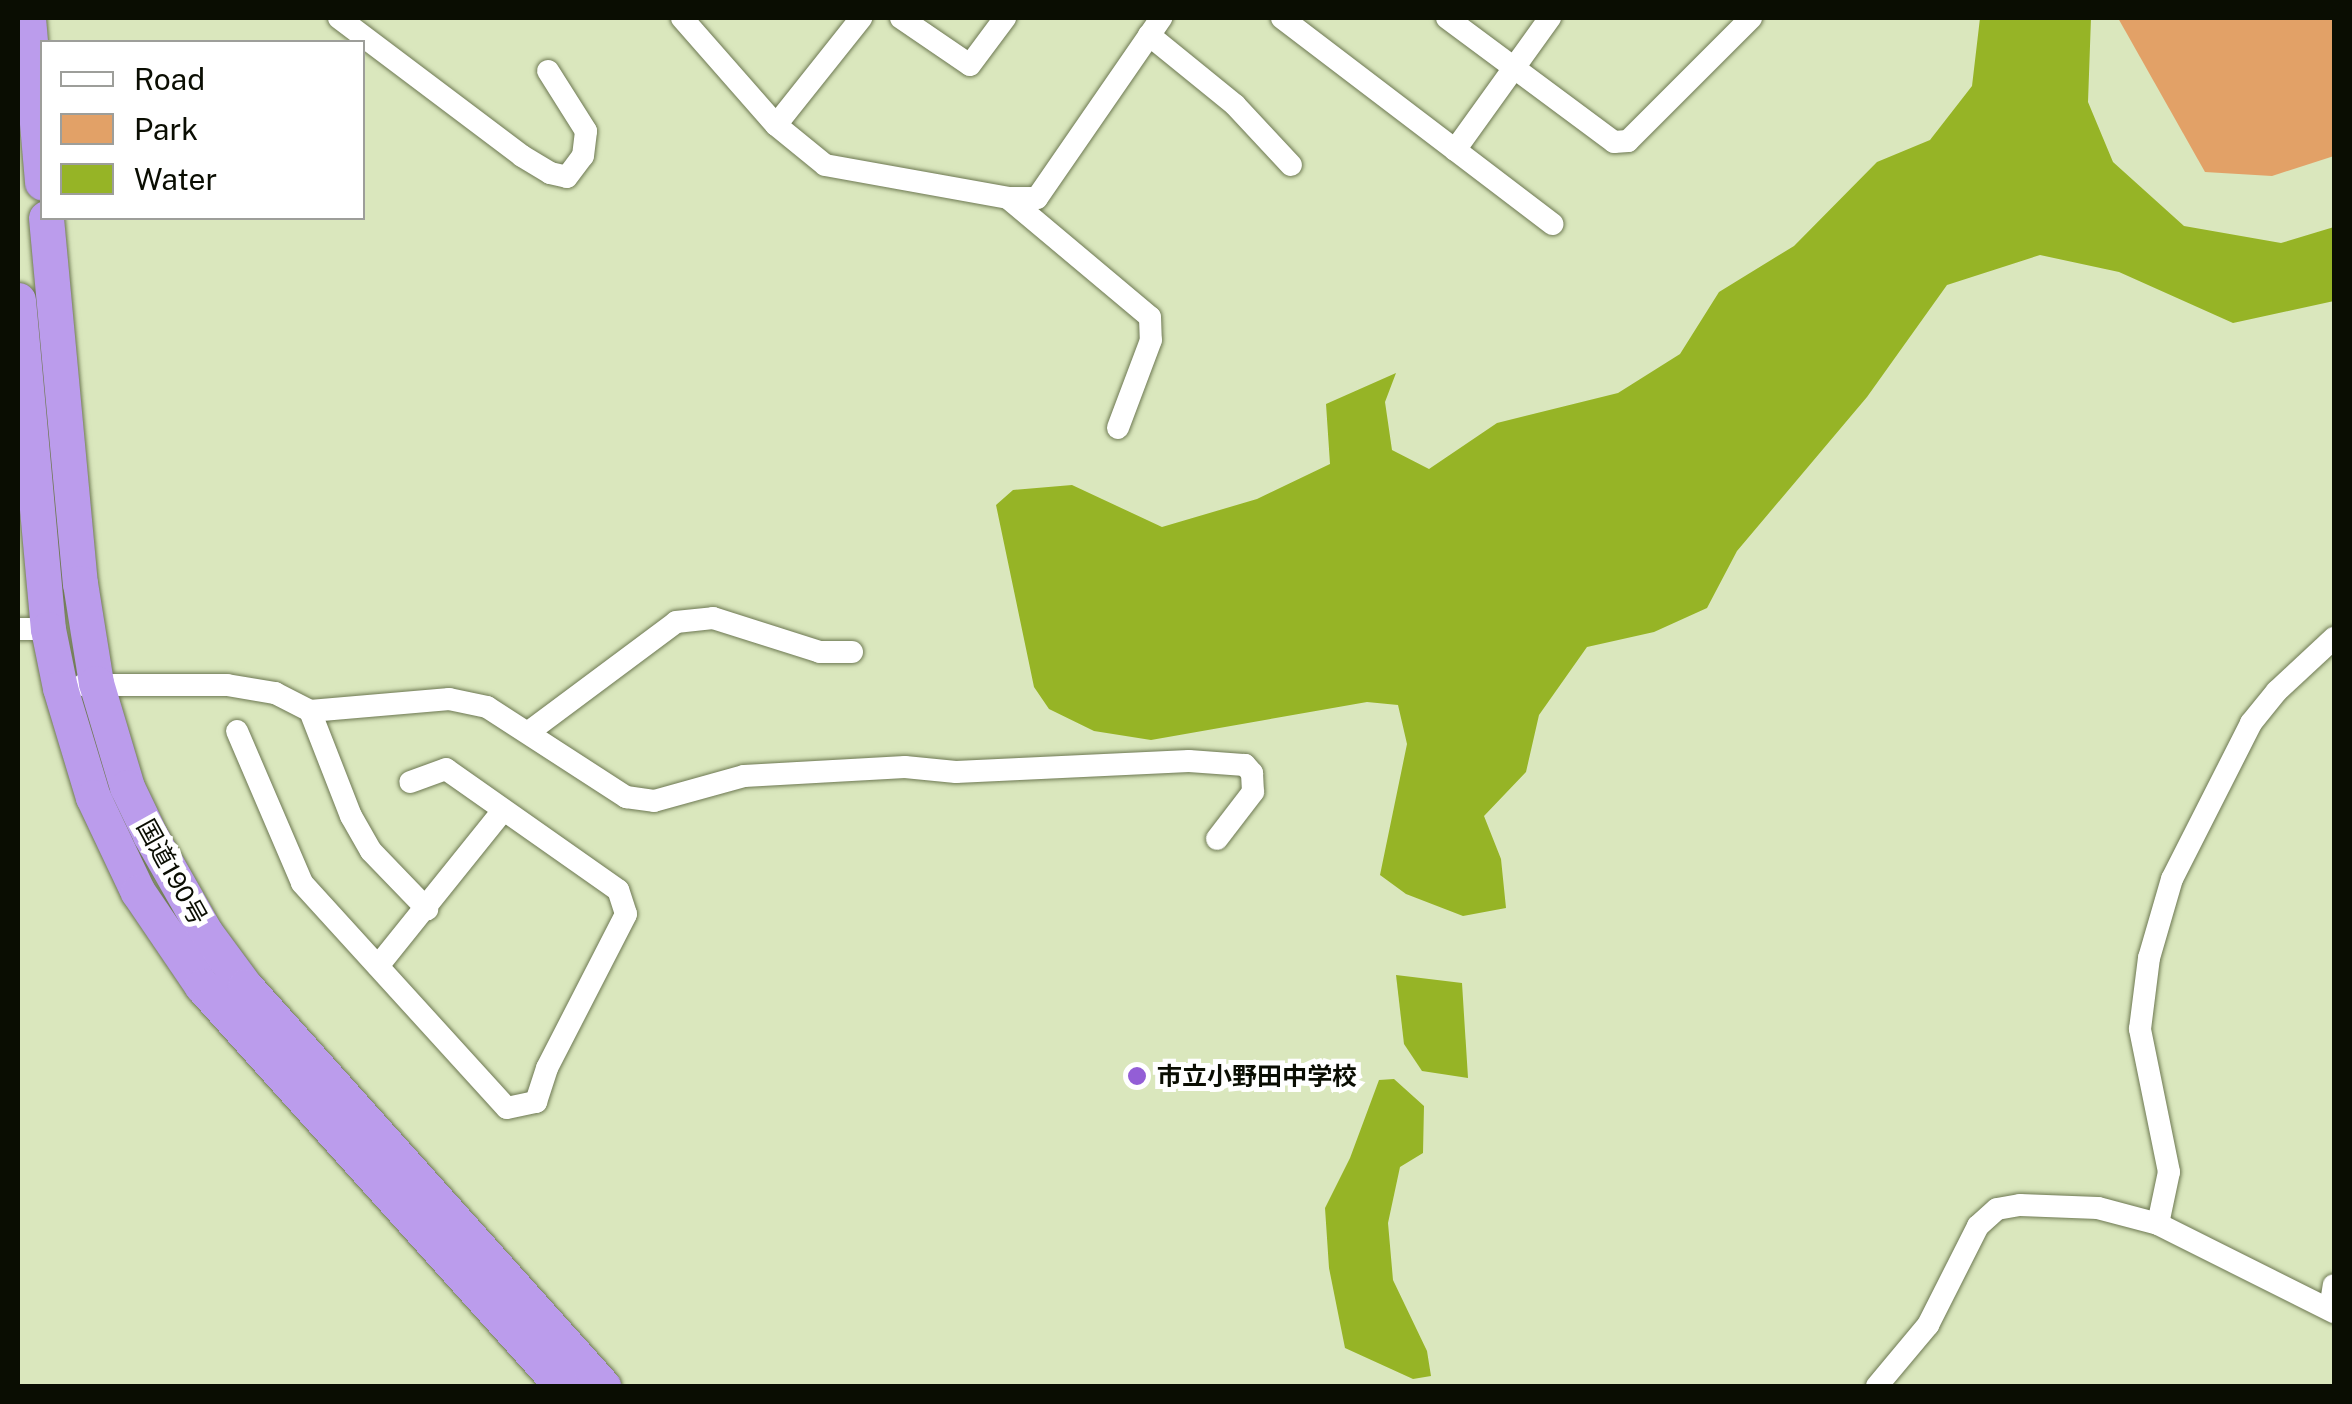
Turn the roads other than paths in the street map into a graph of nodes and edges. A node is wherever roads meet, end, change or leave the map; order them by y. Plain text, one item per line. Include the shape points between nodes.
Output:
1 (28, 18) edge
2 (339, 18) edge
3 (682, 18) edge
4 (861, 18) edge
5 (901, 18) edge
6 (1005, 18) edge
7 (1282, 18) edge
8 (1447, 18) edge
9 (1550, 18) edge
10 (1751, 18) edge
11 (1155, 26) edge
12 (1515, 67) junction
13 (548, 71) dead end
14 (776, 126) junction
15 (1455, 150) junction
16 (40, 159) edge
17 (1291, 164) dead end
18 (1008, 198) junction
19 (46, 220) edge
20 (1552, 224) dead end
21 (18, 300) edge
22 (1118, 428) dead end
23 (33, 629) edge
24 (2334, 638) edge
25 (852, 652) dead end
26 (96, 683) junction
27 (60, 688) junction
28 (310, 711) junction
29 (237, 731) dead end
30 (530, 731) junction
31 (410, 782) dead end
32 (502, 812) junction
33 (1217, 839) dead end
34 (427, 910) junction
35 (378, 966) junction
36 (2158, 1224) junction
37 (2334, 1285) edge
38 (2332, 1310) edge
39 (562, 1386) edge
40 (603, 1386) edge
41 (1878, 1386) edge

1 - 16 highway
2 - 13 street via 522,156 567,177 583,156 586,131
3 - 14 street
4 - 14 street
5 - 6 street via 970,64
7 - 15 street
8 - 12 street
9 - 12 street
10 - 12 street via 1628,142 1614,142
11 - 17 street
11 - 18 street via 1037,198
12 - 15 street
14 - 18 street via 825,166
15 - 20 street
18 - 22 street via 1150,317 1152,340
19 - 26 highway, 国道190号 via 80,582
21 - 23 highway, 国道190号
23 - 27 highway, 国道190号
24 - 36 street via 2252,724 2172,879 2149,958 2140,1029 2169,1172
25 - 30 street via 820,652 714,618 676,622
26 - 27 street
26 - 28 street via 227,686 275,693
26 - 40 highway, 国道190号 via 127,787 206,932 245,986
27 - 39 highway, 国道190号 via 93,797 138,892 202,986
28 - 30 street via 449,699 487,707
28 - 34 street via 351,816 372,850
29 - 35 street via 302,884
30 - 33 street via 626,798 654,801 744,776 905,767 956,772 1188,761 1244,765 1254,792
31 - 32 street via 446,769
32 - 34 street
32 - 35 street via 618,890 626,914 536,1102 507,1108
34 - 35 street
36 - 38 street
36 - 41 street via 2069,1204 1997,1209 1978,1226 1919,1338
37 - 38 street

